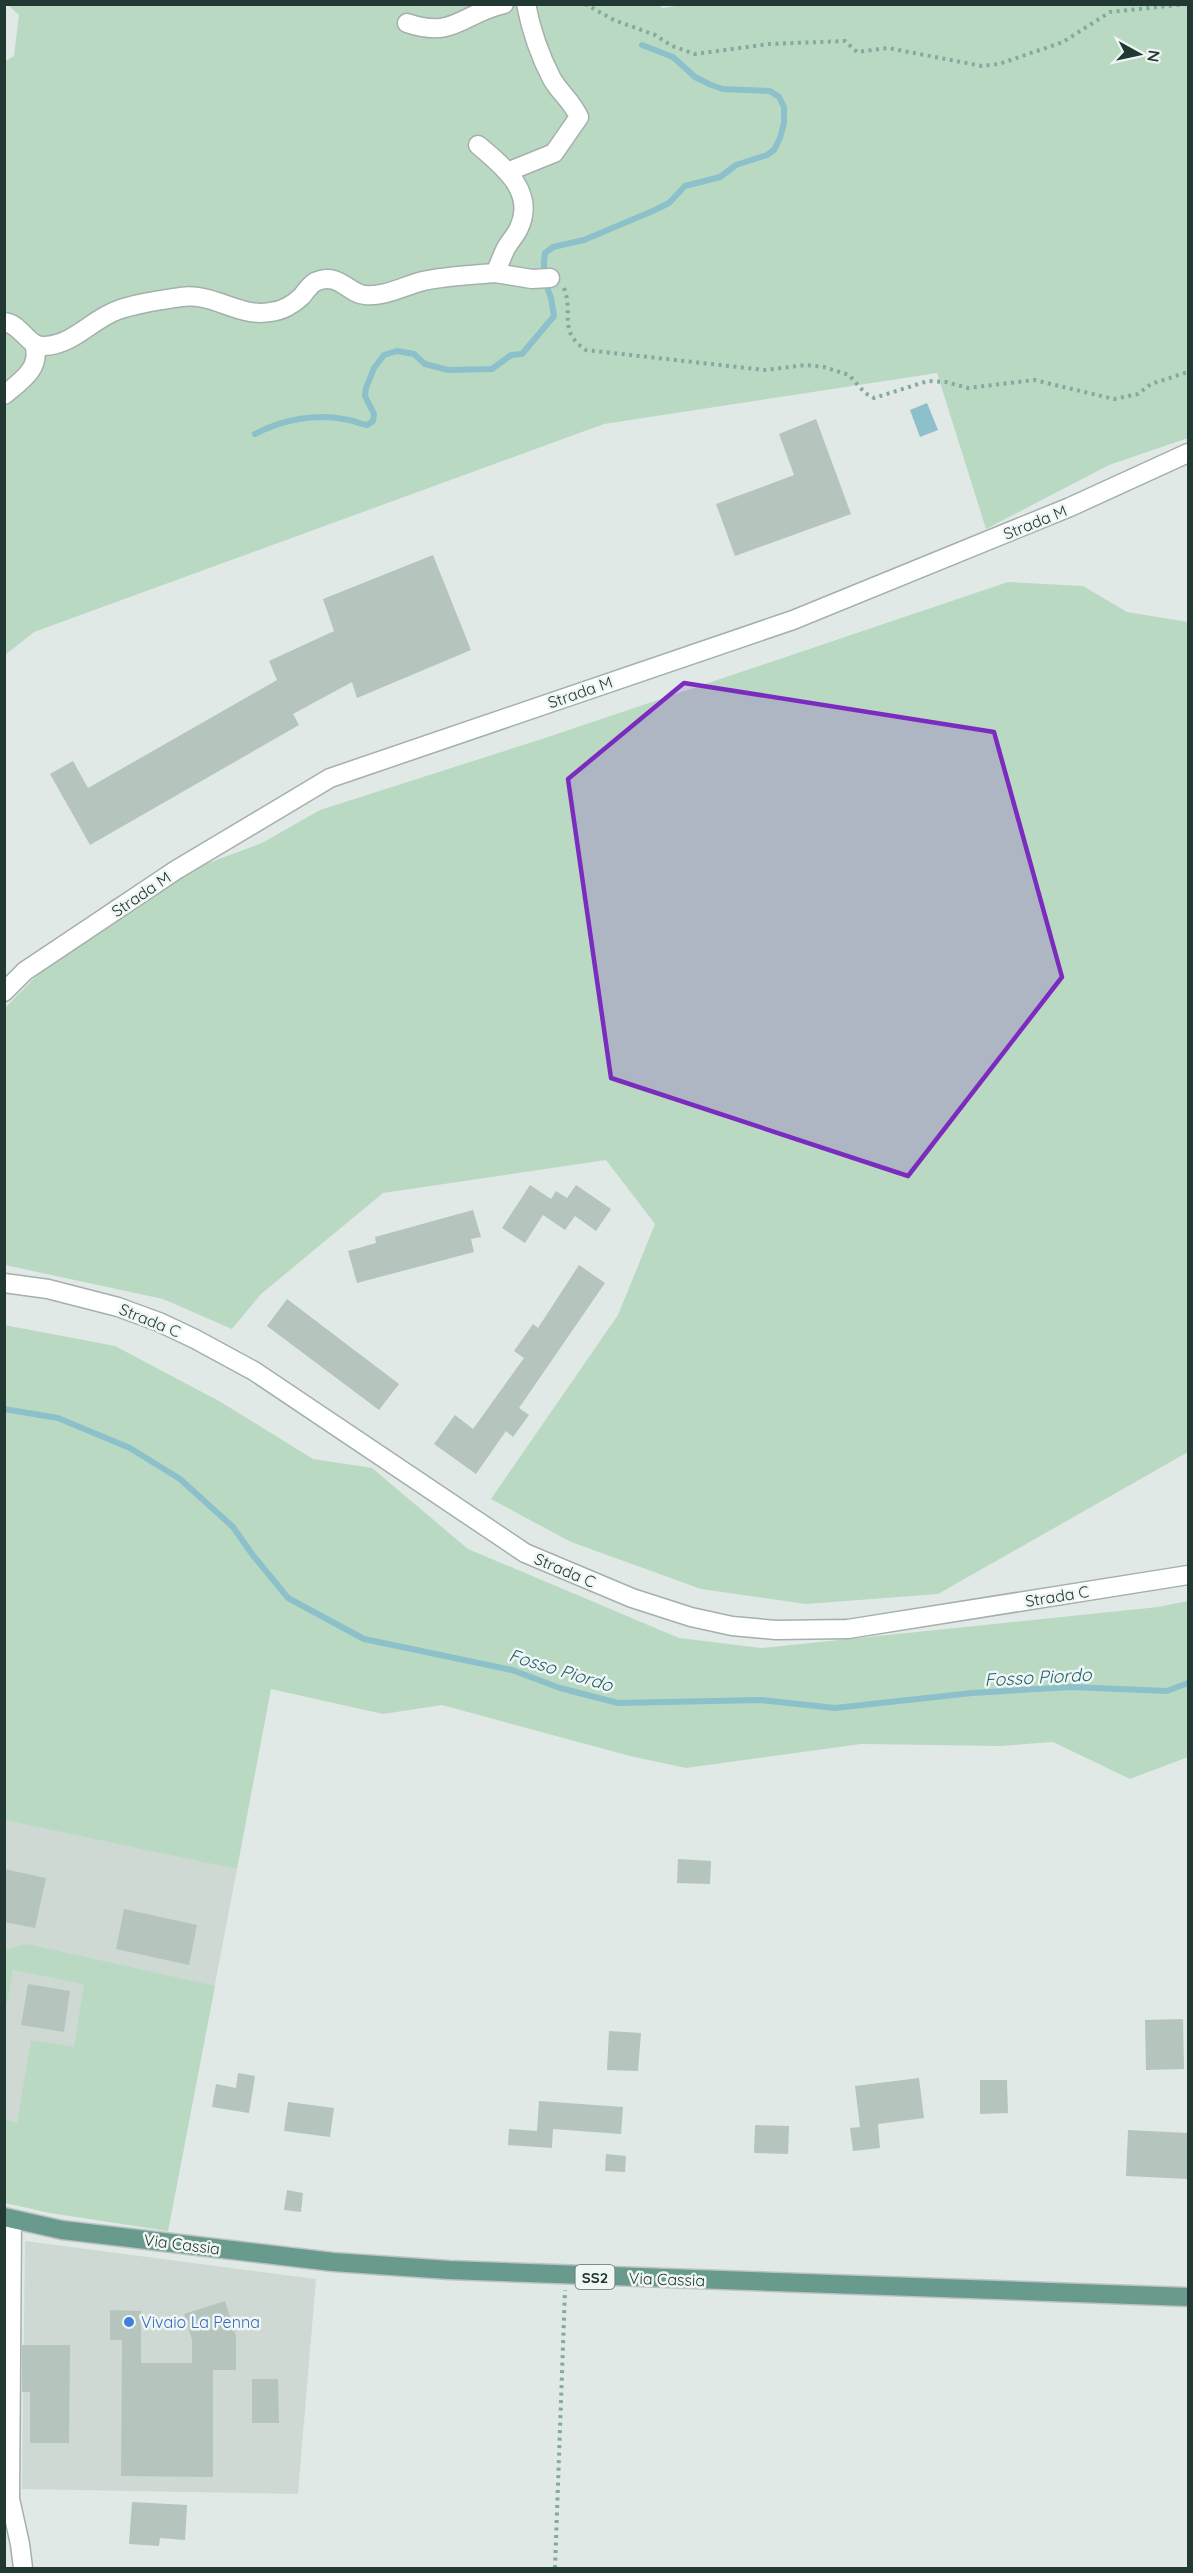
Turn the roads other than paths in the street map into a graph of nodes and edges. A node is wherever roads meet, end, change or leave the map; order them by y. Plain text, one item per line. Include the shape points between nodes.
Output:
1 (504, 4) edge
2 (526, 4) edge
3 (407, 23) dead end
4 (478, 145) dead end
5 (507, 172) junction
6 (495, 273) junction
7 (546, 278) road end
8 (4, 322) edge
9 (70, 340) junction
10 (34, 344) junction
11 (32, 370) junction
12 (4, 395) edge
13 (1188, 453) edge
14 (4, 992) edge
15 (4, 1283) edge
16 (1188, 1575) edge
17 (8, 2219) edge
18 (1188, 2297) edge
19 (23, 2568) edge

1 - 3 street via 434,30
2 - 5 street via 553,82 572,102 579,117 554,153
4 - 5 street
5 - 6 street via 518,186 525,206 520,228
6 - 7 street
6 - 9 street via 424,281 364,295 331,280 314,283 297,301 268,313 185,296 118,310
8 - 10 street via 14,324
9 - 10 street via 44,347
9 - 11 street
10 - 11 street via 36,360
11 - 12 street
13 - 14 street, Strada M via 1070,507 793,620 330,778 176,870 25,971
15 - 16 street, Strada C via 109,1304 195,1338 254,1371 525,1553 632,1598 691,1617 776,1630 848,1629
17 - 18 main road, Via Cassia / SS2 via 62,2230 333,2262 565,2276
17 - 19 street via 10,2499

